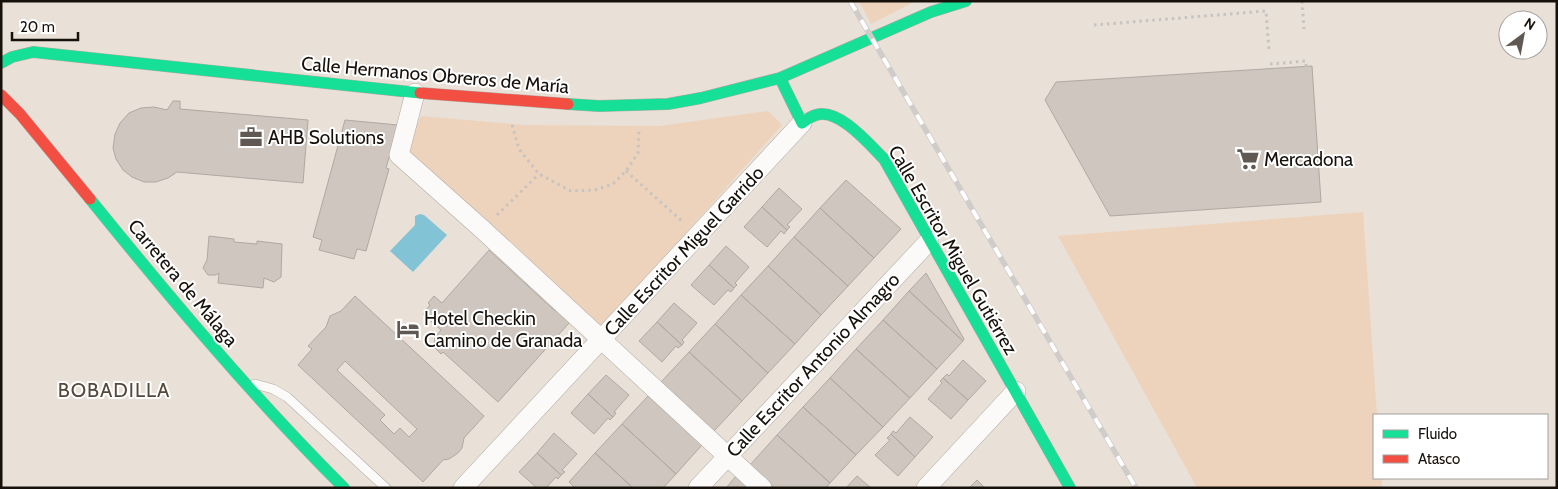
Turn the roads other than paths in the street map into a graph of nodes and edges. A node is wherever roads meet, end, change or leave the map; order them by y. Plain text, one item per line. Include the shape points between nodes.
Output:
1 (966, 1) edge
2 (936, 7) edge
3 (1, 63) edge
4 (780, 78) junction
5 (415, 93) junction
6 (1, 95) edge
7 (802, 123) junction
8 (929, 241) junction
9 (601, 340) junction
10 (242, 381) junction
11 (1016, 392) junction
12 (727, 456) junction
13 (344, 488) edge
14 (386, 488) edge
15 (462, 488) edge
16 (698, 488) edge
17 (762, 488) edge
18 (926, 488) edge
19 (1070, 488) edge

1 - 2 main road, Calle Hermanos Obreros de María
2 - 4 main road, Calle Hermanos Obreros de María
3 - 5 main road, Calle Hermanos Obreros de María via 33,52
4 - 5 main road, Calle Hermanos Obreros de María via 668,104 599,106
4 - 7 main road
5 - 9 street via 399,155
6 - 10 main road, Carretera de Málaga
7 - 8 main road, Calle Escritor Miguel Gutiérrez via 815,115 825,114 851,127 867,141 884,159
7 - 9 street, Calle Escritor Miguel Garrido
8 - 11 main road, Calle Escritor Miguel Gutiérrez
8 - 12 street, Calle Escritor Antonio Almagro
9 - 12 street
9 - 15 street, Calle Escritor Miguel Garrido
10 - 13 main road, Carretera de Málaga
10 - 14 lane via 273,388 287,397
11 - 18 street
11 - 19 main road, Calle Escritor Miguel Gutiérrez
12 - 16 street, Calle Escritor Antonio Almagro
12 - 17 street

